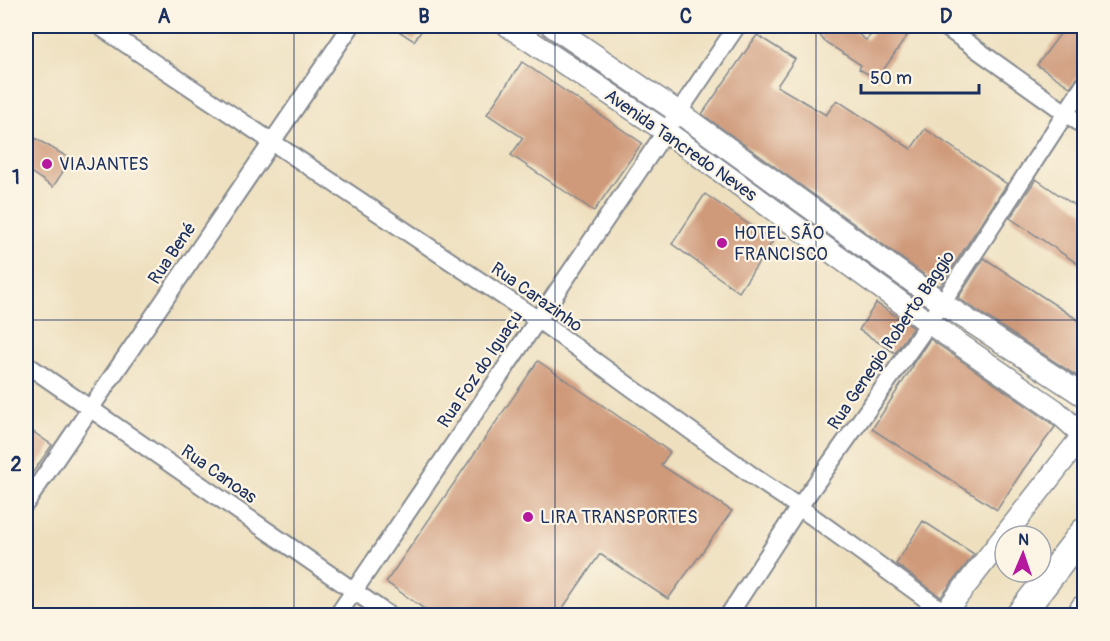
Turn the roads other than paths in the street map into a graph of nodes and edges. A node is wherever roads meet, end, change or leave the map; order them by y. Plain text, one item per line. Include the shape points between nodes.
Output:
1 (99, 26) edge
2 (351, 26) edge
3 (508, 26) edge
4 (552, 26) edge
5 (737, 26) edge
6 (944, 26) edge
7 (1084, 86) edge
8 (678, 112) junction
9 (1066, 113) junction
10 (1084, 126) edge
11 (665, 131) junction
12 (272, 142) junction
13 (942, 303) junction
14 (537, 319) junction
15 (929, 323) junction
16 (26, 364) edge
17 (1084, 396) edge
18 (1084, 407) edge
19 (90, 408) junction
20 (1084, 436) edge
21 (26, 503) edge
22 (799, 507) junction
23 (1084, 532) edge
24 (353, 591) junction
25 (1084, 609) edge
26 (943, 614) edge
27 (337, 615) edge
28 (390, 615) edge
29 (728, 615) edge
30 (1019, 615) edge
31 (1080, 615) edge

1 - 12 street, Rua Carazinho
2 - 12 street, Rua Bené
3 - 11 street, Avenida Tancredo Neves
4 - 8 street, Avenida Tancredo Neves
5 - 8 street, Rua Foz do Iguaçu
6 - 9 street
7 - 9 street, Rua Genegio Roberto Baggio
8 - 11 street, Rua Foz do Iguaçu
8 - 13 street, Avenida Tancredo Neves
9 - 10 street
9 - 13 street, Rua Genegio Roberto Baggio
11 - 14 street, Rua Foz do Iguaçu
11 - 15 street, Avenida Tancredo Neves
12 - 14 street, Rua Carazinho
12 - 19 street, Rua Bené
13 - 15 street, Rua Genegio Roberto Baggio
13 - 17 street, Avenida Tancredo Neves
14 - 22 street, Rua Carazinho
14 - 24 street, Rua Foz do Iguaçu
15 - 20 street, Avenida Tancredo Neves via 1055,410
15 - 22 street, Rua Genegio Roberto Baggio
16 - 19 street, Rua Canoas
18 - 20 street via 1076,421
19 - 21 street, Rua Bené
19 - 24 street, Rua Canoas
20 - 26 street
22 - 26 street, Rua Carazinho
22 - 29 street, Rua Genegio Roberto Baggio
23 - 30 highway
24 - 27 street, Rua Foz do Iguaçu
24 - 28 street, Rua Canoas
25 - 31 highway

